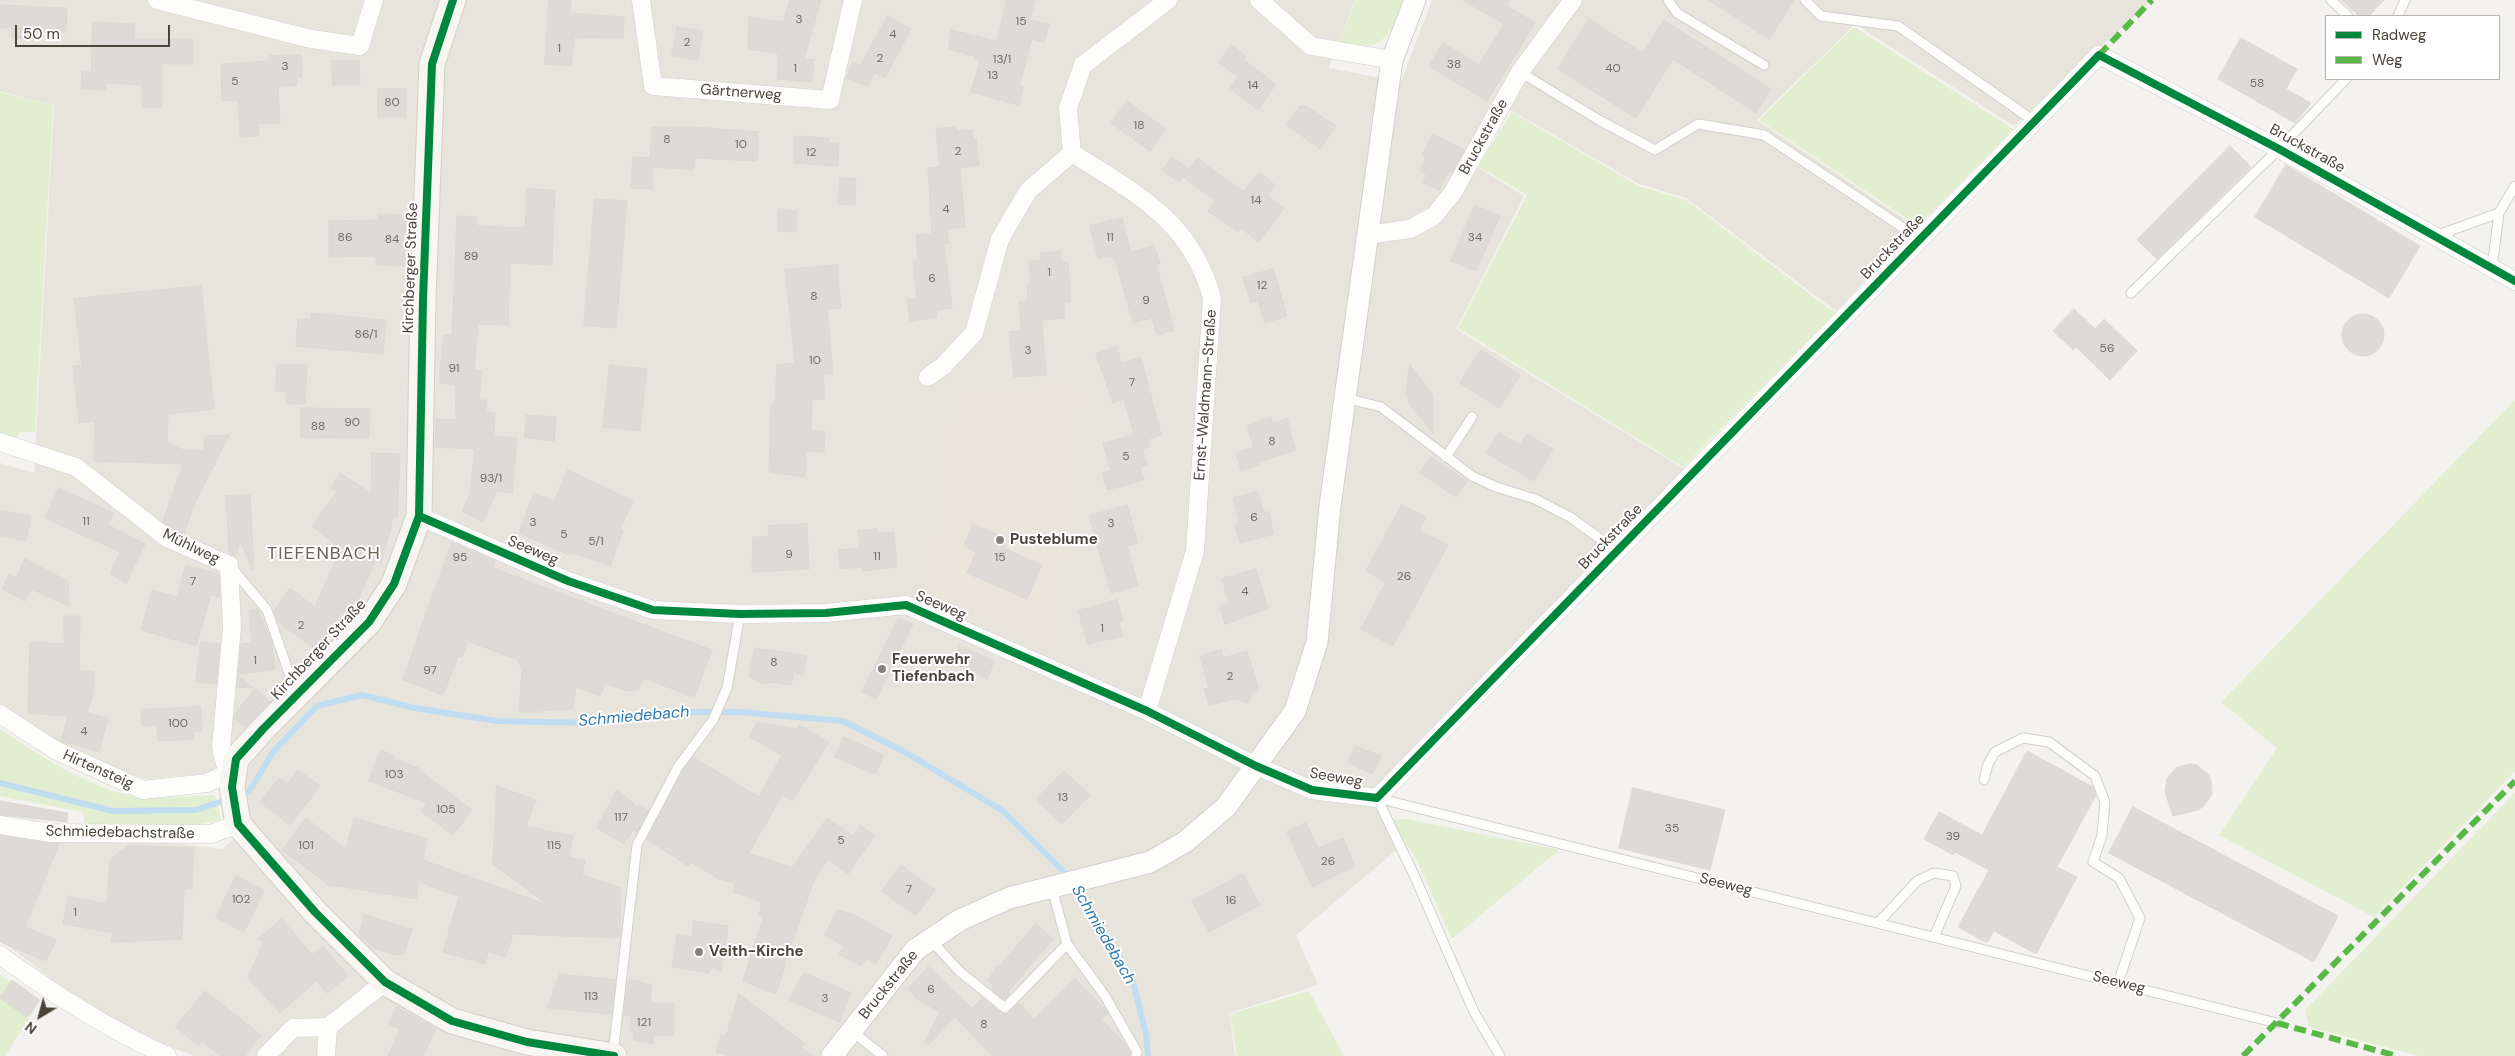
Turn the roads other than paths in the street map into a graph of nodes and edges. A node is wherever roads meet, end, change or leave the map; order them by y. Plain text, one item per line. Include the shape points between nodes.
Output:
1 (157, 0) edge
2 (374, 0) edge
3 (453, 0) edge
4 (641, 0) edge
5 (853, 0) edge
6 (1168, 0) edge
7 (1259, 0) edge
8 (1415, 0) edge
9 (1573, 0) edge
10 (1668, 0) edge
11 (1805, 0) edge
12 (2331, 0) edge
13 (2405, 0) edge
14 (2347, 15) edge
15 (2398, 15) edge
16 (1392, 60) junction
17 (1764, 65) dead end
18 (1520, 72) junction
19 (2345, 80) edge
20 (2034, 121) junction
21 (2279, 149) junction
22 (1072, 153) junction
23 (2515, 186) edge
24 (2499, 213) junction
25 (1367, 235) junction
26 (2435, 236) junction
27 (1920, 239) junction
28 (2492, 268) junction
29 (2515, 281) edge
30 (2131, 293) dead end
31 (928, 377) dead end
32 (1345, 398) junction
33 (1472, 417) dead end
34 (0, 442) edge
35 (1446, 457) junction
36 (420, 516) junction
37 (1617, 551) junction
38 (229, 565) junction
39 (740, 614) junction
40 (297, 695) junction
41 (1147, 711) junction
42 (0, 714) edge
43 (1256, 766) junction
44 (232, 779) junction
45 (1984, 780) dead end
46 (1376, 798) junction
47 (237, 818) junction
48 (0, 825) edge
49 (1054, 887) junction
50 (1878, 923) junction
51 (1934, 937) junction
52 (931, 940) junction
53 (1067, 944) junction
54 (0, 955) edge
55 (385, 982) junction
56 (2118, 983) junction
57 (2277, 1022) dead end
58 (328, 1027) junction
59 (852, 1030) junction
60 (167, 1056) edge
61 (266, 1056) edge
62 (326, 1056) edge
63 (613, 1056) edge
64 (832, 1056) edge
65 (883, 1056) edge
66 (1136, 1056) edge
67 (1500, 1056) edge

1 - 2 street via 311,39 360,46
3 - 36 main road, Kirchberger Straße via 432,64 423,299
4 - 5 street, Gärtnerweg via 653,86 830,100
6 - 22 street via 1083,65 1068,108
7 - 16 street via 1311,46
8 - 16 street, Bruckstraße
9 - 18 street, Bruckstraße
10 - 17 lane via 1677,13
11 - 20 lane via 1821,16 1898,26
12 - 14 lane
13 - 15 lane
16 - 25 street, Bruckstraße
18 - 25 street, Bruckstraße via 1453,192 1434,216 1410,229
18 - 27 lane via 1655,150 1698,124 1764,135
19 - 21 lane
20 - 21 street, Bruckstraße via 2099,54
20 - 27 street, Bruckstraße
21 - 26 street, Bruckstraße
21 - 30 lane
22 - 31 street via 1028,191 1000,239 974,333
22 - 41 street, Ernst-Waldmann-Straße via 1141,196 1178,229 1196,255 1212,298 1195,551
23 - 24 lane
24 - 26 lane
24 - 28 lane
25 - 32 street, Bruckstraße
26 - 28 street, Bruckstraße
27 - 37 street, Bruckstraße
28 - 29 street, Bruckstraße
32 - 35 lane via 1381,406
32 - 43 street, Bruckstraße via 1330,506 1317,642 1295,711
33 - 35 lane
34 - 38 street, Mühlweg via 76,467 167,538
35 - 37 lane via 1472,476 1535,499 1561,513
36 - 39 street, Seeweg via 568,581 652,610
36 - 40 main road, Kirchberger Straße via 394,584 369,622
37 - 46 street, Bruckstraße
38 - 40 lane via 267,610
38 - 44 street, Mühlweg via 232,627 221,747
39 - 41 street, Seeweg via 826,614 906,606
39 - 63 lane via 727,688 713,720 678,767 637,845
40 - 44 main road, Kirchberger Straße via 236,759
41 - 43 street, Seeweg
42 - 44 street, Hirtensteig via 55,750 143,790
43 - 46 street, Seeweg via 1312,790
43 - 49 street, Bruckstraße via 1226,808 1185,842 1150,862
44 - 47 main road
45 - 56 lane via 1995,752 2023,738 2050,742 2095,776 2105,802 2102,835 2093,862 2119,878 2140,918
46 - 50 lane, Seeweg
46 - 67 lane via 1474,1012
47 - 48 street, Schmiedebachstraße via 211,834 50,833
47 - 55 main road via 315,912
49 - 52 street, Bruckstraße via 1009,898 960,920
49 - 53 lane
50 - 51 lane, Seeweg
50 - 51 lane via 1916,881 1934,873 1953,876 1956,886
51 - 56 lane, Seeweg
52 - 53 lane via 959,971 1005,1008
52 - 59 street, Bruckstraße via 915,950
53 - 66 lane via 1105,996 1137,1052
54 - 60 street via 60,999 133,1041
55 - 58 street
55 - 63 main road via 452,1021 527,1042
56 - 57 lane, Seeweg
58 - 61 street via 293,1028
58 - 62 street
59 - 64 street, Bruckstraße
59 - 65 lane

